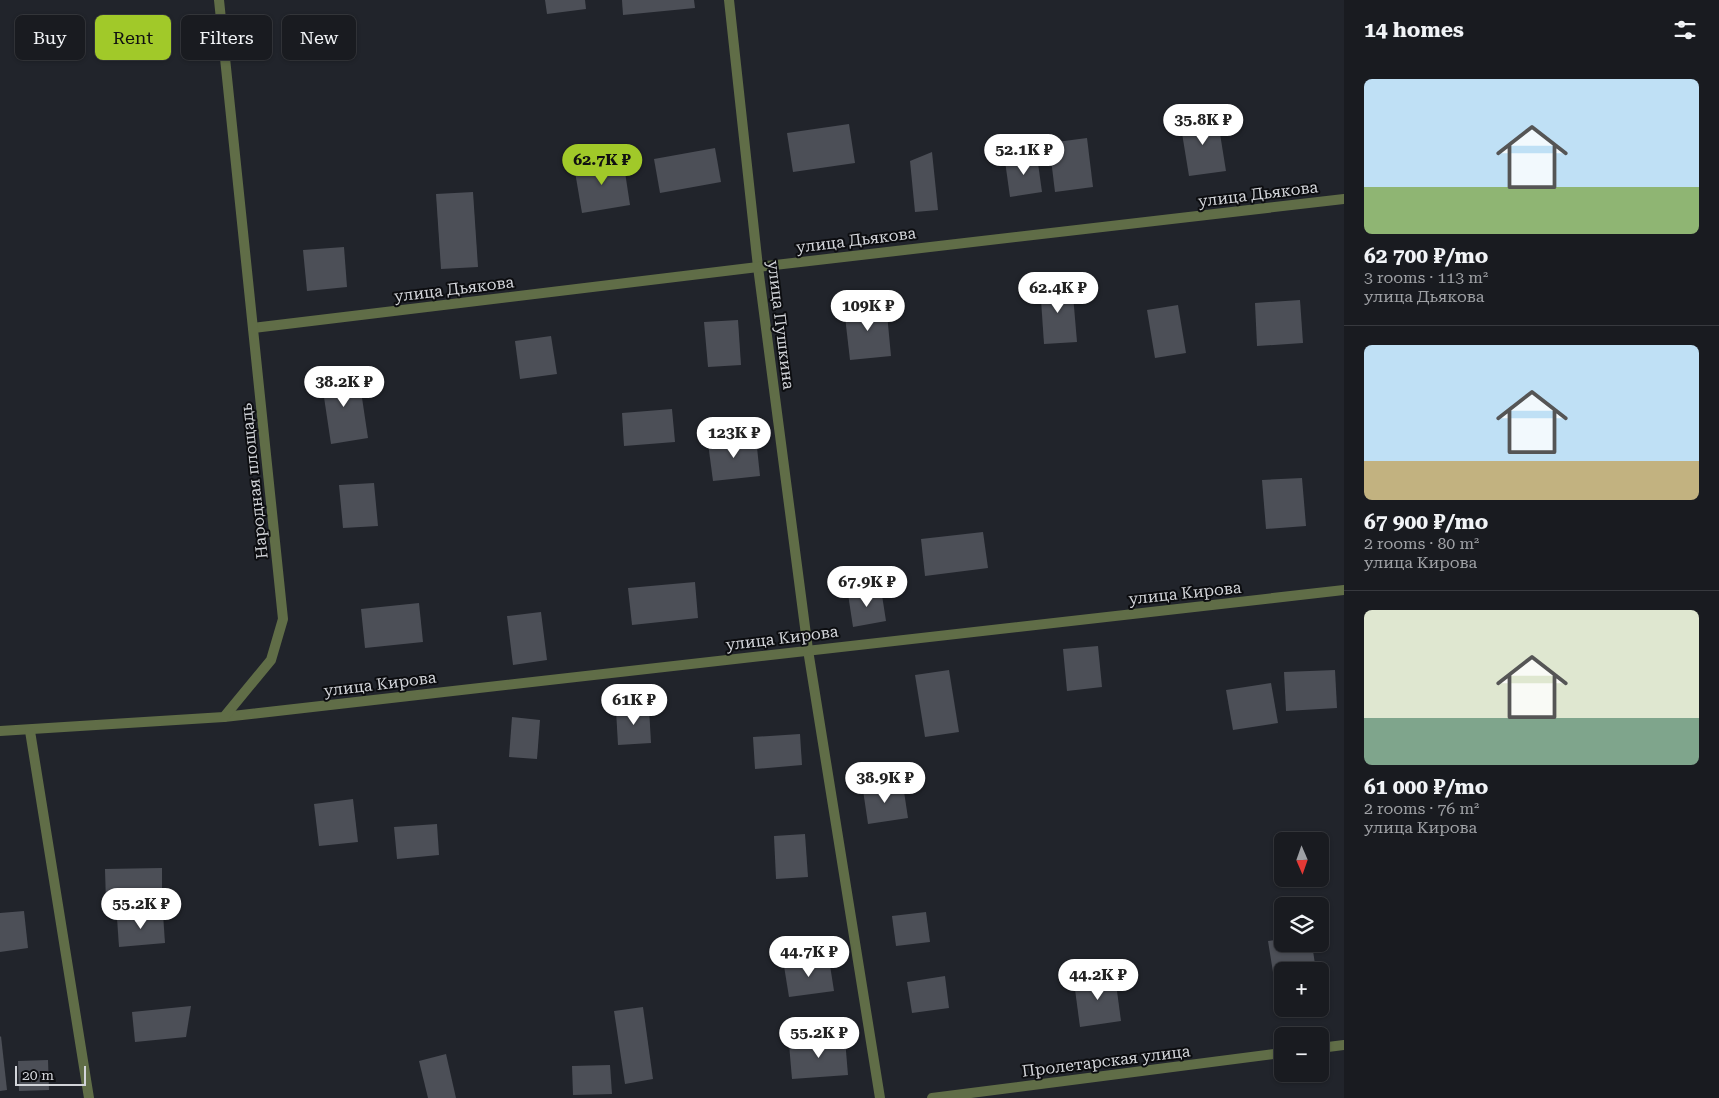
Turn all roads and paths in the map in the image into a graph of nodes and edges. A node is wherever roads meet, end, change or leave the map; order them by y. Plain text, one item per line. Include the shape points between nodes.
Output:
1 (219, 0) edge
2 (729, 0) edge
3 (1344, 199) edge
4 (758, 267) junction
5 (253, 328) junction
6 (1344, 590) edge
7 (808, 650) junction
8 (224, 718) junction
9 (30, 731) junction
10 (0, 732) edge
11 (1344, 1045) edge
12 (1329, 1047) edge
13 (1274, 1054) edge
14 (89, 1098) edge
15 (880, 1098) edge
16 (932, 1098) edge

1 - 5 street, Народная площадь
2 - 4 street, улица Пушкина
3 - 4 street, улица Дьякова
4 - 5 street, улица Дьякова
4 - 7 street, улица Пушкина
5 - 8 street, Народная площадь via 283,618 271,660
6 - 7 street, улица Кирова
7 - 8 street, улица Кирова
7 - 15 street, улица Пушкина
8 - 9 street
9 - 10 street
9 - 14 street
11 - 12 street
13 - 16 street, Пролетарская улица

